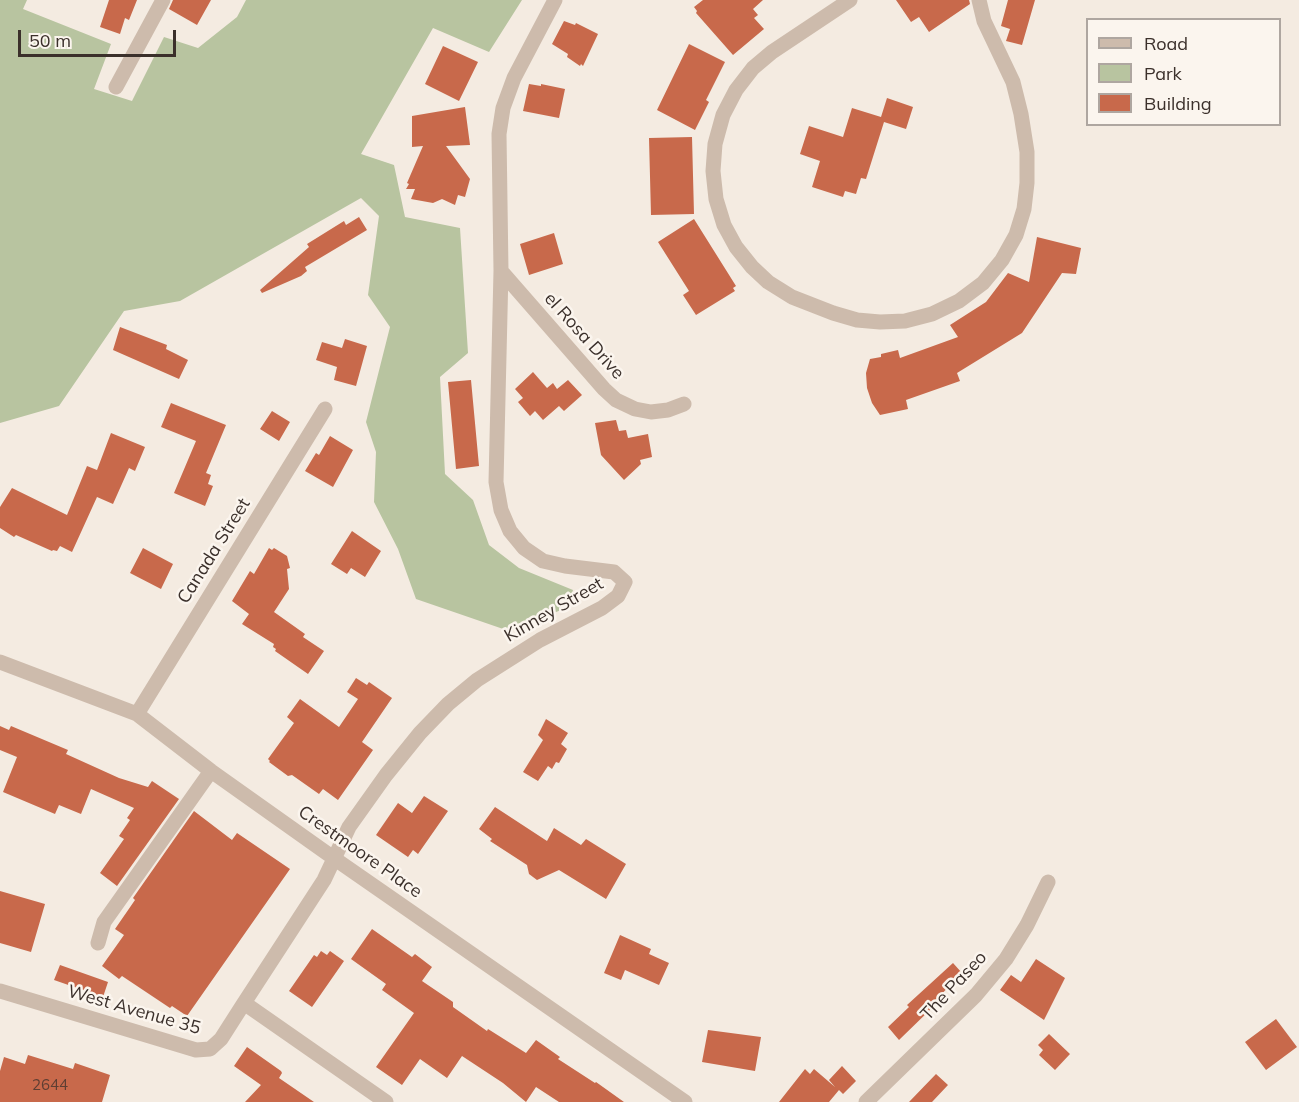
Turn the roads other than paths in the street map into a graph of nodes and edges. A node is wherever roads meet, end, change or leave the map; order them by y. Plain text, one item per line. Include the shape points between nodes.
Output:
1 (162, 0) edge
2 (555, 0) edge
3 (850, 0) edge
4 (979, 0) edge
5 (116, 87) dead end
6 (501, 271) junction
7 (684, 404) dead end
8 (325, 409) dead end
9 (0, 663) edge
10 (137, 714) junction
11 (212, 771) junction
12 (335, 859) junction
13 (1048, 882) dead end
14 (98, 943) dead end
15 (0, 991) edge
16 (244, 1003) junction
17 (386, 1102) edge
18 (685, 1102) edge
19 (867, 1102) edge

1 - 5 street
2 - 6 street, Kinney Street via 514,78 503,108 499,134
3 - 4 street via 753,68 723,115 713,171 724,225 736,247 768,282 833,314 880,322 932,314 983,283 1016,235 1024,209 1027,152 1021,114 1013,82 984,21
6 - 7 street, el Rosa Drive via 616,400 651,412
6 - 12 street, Kinney Street via 496,482 501,510 510,531 524,548 543,561 614,572 625,582 618,596 602,608 506,660 448,704 386,775 349,827
8 - 10 street, Canada Street
9 - 10 street, Crestmoore Place
10 - 11 street, Crestmoore Place
11 - 12 street, Crestmoore Place
11 - 14 street via 104,922
12 - 16 street, Kinney Street
12 - 18 street, Crestmoore Place
13 - 19 street, The Paseo via 1006,959 976,995
15 - 16 street, West Avenue 35 via 196,1050 210,1049 221,1039
16 - 17 street

